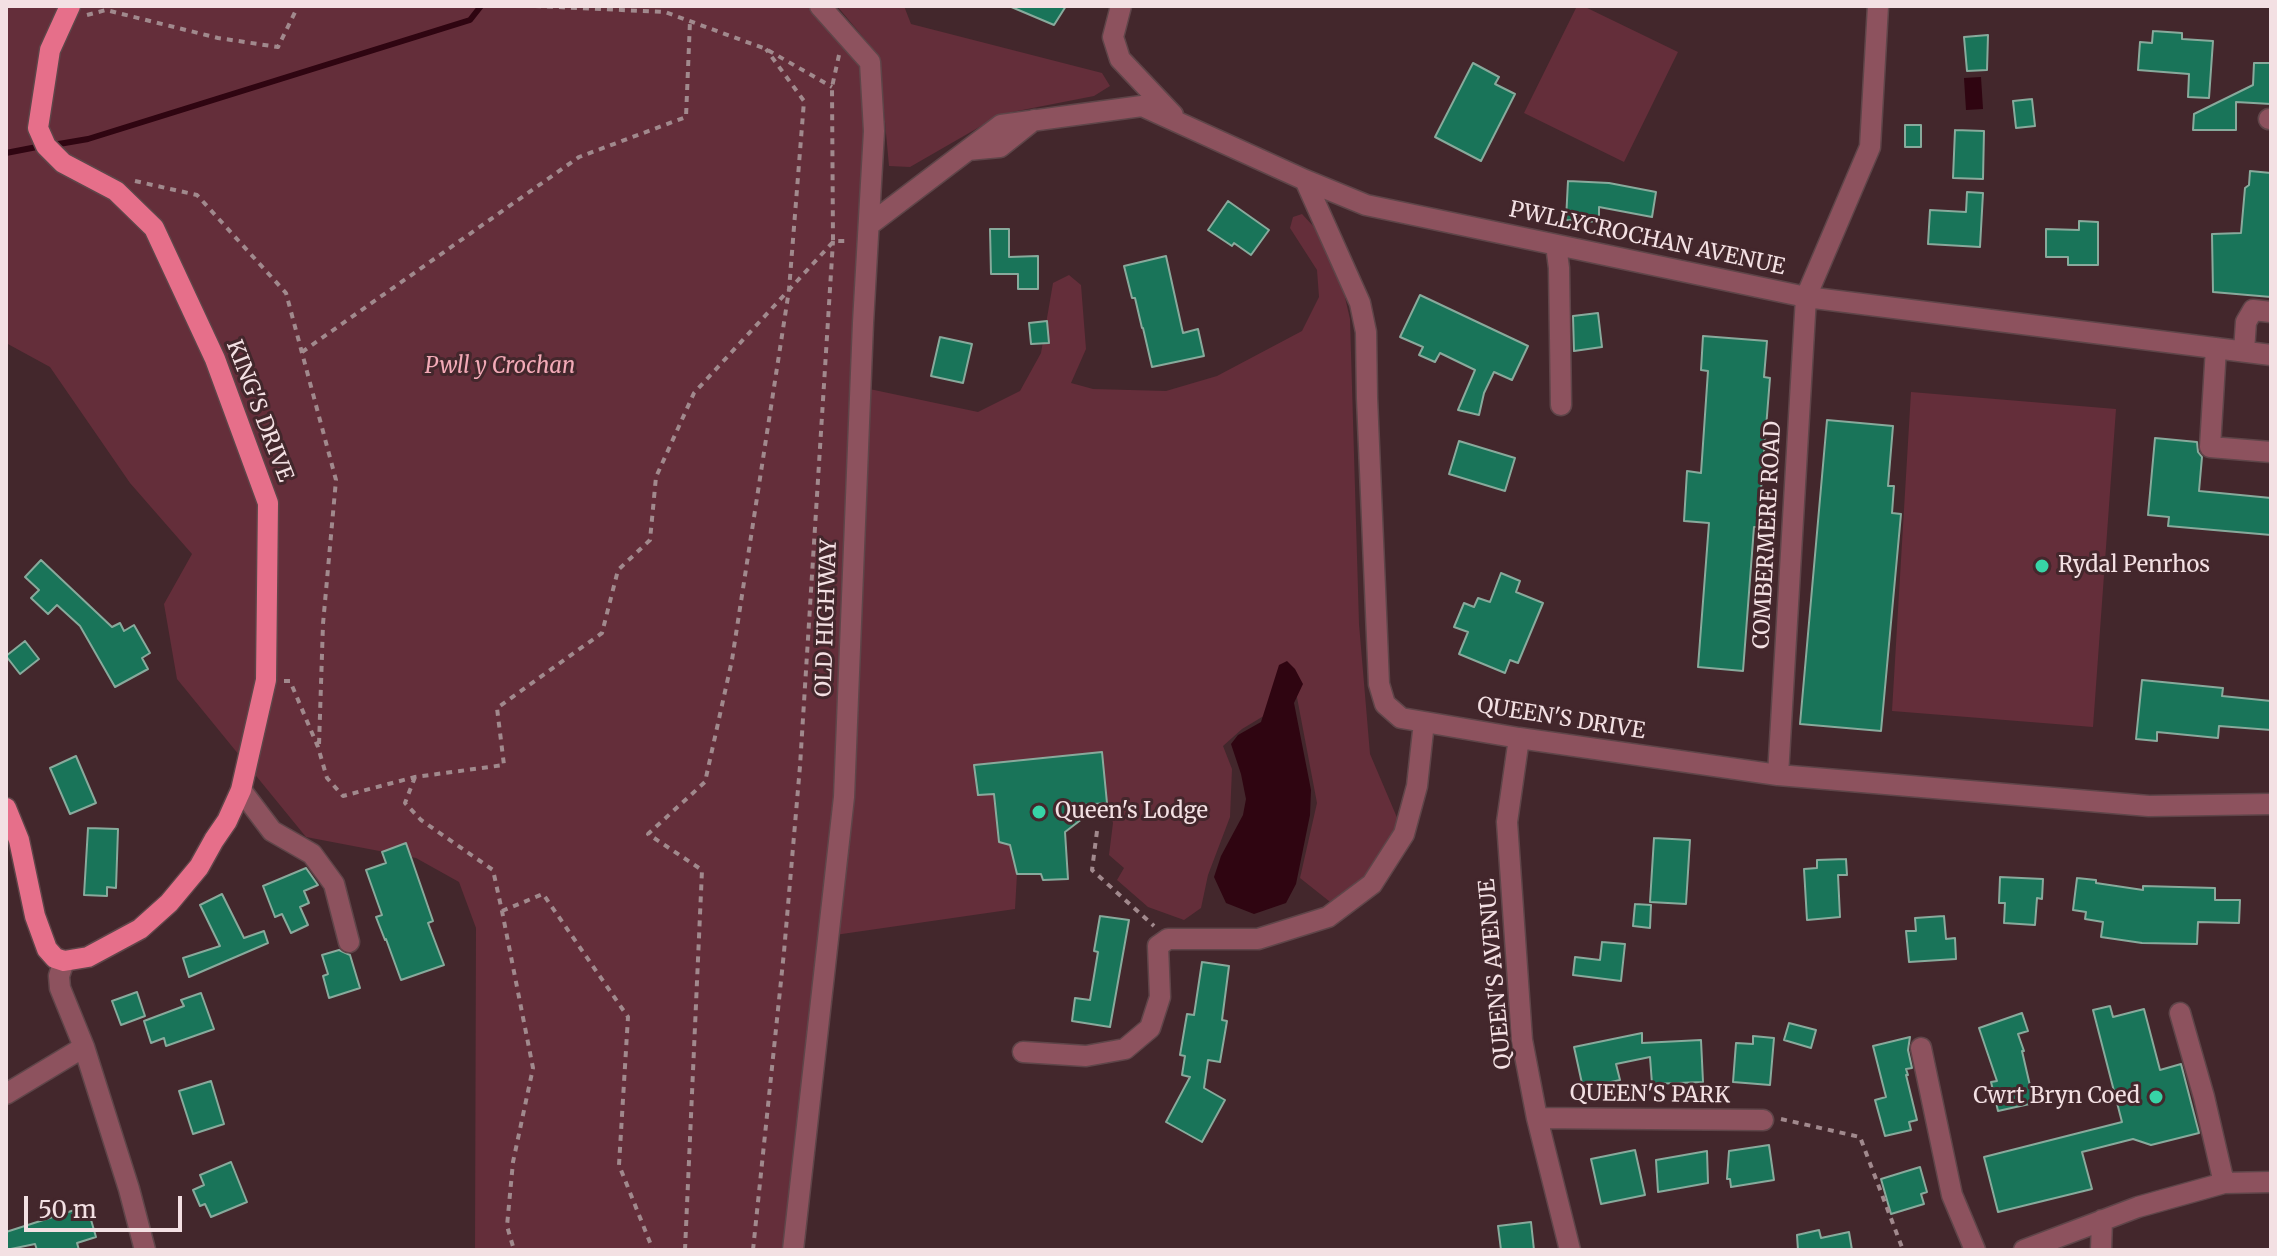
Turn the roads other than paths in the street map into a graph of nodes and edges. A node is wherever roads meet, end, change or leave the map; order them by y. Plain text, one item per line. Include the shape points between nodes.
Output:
1 (820, 6) edge
2 (1121, 6) edge
3 (1878, 6) edge
4 (66, 14) edge
5 (1181, 124) junction
6 (1305, 180) junction
7 (868, 233) junction
8 (1556, 245) junction
9 (1806, 297) junction
10 (2271, 312) edge
11 (2216, 348) junction
12 (2244, 351) junction
13 (2271, 355) edge
14 (1561, 405) dead end
15 (2271, 452) edge
16 (1424, 722) junction
17 (1519, 738) junction
18 (1778, 775) junction
19 (241, 790) junction
20 (2271, 804) edge
21 (6, 808) edge
22 (349, 942) dead end
23 (64, 961) junction
24 (2180, 1013) dead end
25 (84, 1047) junction
26 (1921, 1048) dead end
27 (1023, 1052) dead end
28 (6, 1094) edge
29 (1537, 1118) junction
30 (1763, 1120) road end
31 (2271, 1182) edge
32 (2224, 1183) junction
33 (2102, 1220) junction
34 (145, 1250) edge
35 (793, 1250) edge
36 (1570, 1250) edge
37 (1975, 1250) edge
38 (2024, 1250) edge
39 (2101, 1250) edge

1 - 7 street, OLD HIGHWAY via 870,62 874,131
2 - 5 street via 1113,37 1120,59
3 - 9 street, COMBERMERE ROAD via 1870,147
4 - 19 main road, KING'S DRIVE via 50,50 42,137 63,163 116,191 154,228 215,359 268,503 266,680
5 - 6 street, PWLLYCROCHAN AVENUE
5 - 7 street, PWLLYCROCHAN AVENUE via 1142,106 1034,120 1000,147 968,150
6 - 8 street, PWLLYCROCHAN AVENUE via 1366,205
6 - 16 street, QUEEN'S DRIVE via 1360,303 1366,332 1379,684 1385,704 1401,718
7 - 35 street, OLD HIGHWAY via 844,797
8 - 9 street, PWLLYCROCHAN AVENUE
8 - 14 street
9 - 11 street, PWLLYCROCHAN AVENUE
9 - 18 street, COMBERMERE ROAD
10 - 12 street via 2253,310 2246,322
11 - 12 street, PWLLYCROCHAN AVENUE
11 - 15 street via 2210,447
12 - 13 street, PWLLYCROCHAN AVENUE
16 - 17 street, QUEEN'S DRIVE
16 - 27 street via 1417,786 1404,834 1372,884 1328,917 1258,939 1168,939 1158,946 1160,997 1150,1028 1125,1049 1086,1056
17 - 18 street, QUEEN'S DRIVE
17 - 29 street, QUEEN'S AVENUE via 1507,822 1522,1040
18 - 20 street, QUEEN'S DRIVE via 2149,806
19 - 22 street via 272,831 312,854 334,884
19 - 23 main road, KING'S DRIVE via 199,867 169,903 140,929 108,947
21 - 23 main road via 47,949
23 - 25 street via 60,988
24 - 32 street
25 - 28 street
25 - 34 street
26 - 37 street via 1952,1195
29 - 30 street, QUEEN'S PARK
29 - 36 street, QUEEN'S AVENUE
31 - 32 street
32 - 33 street
33 - 38 street
33 - 39 street

